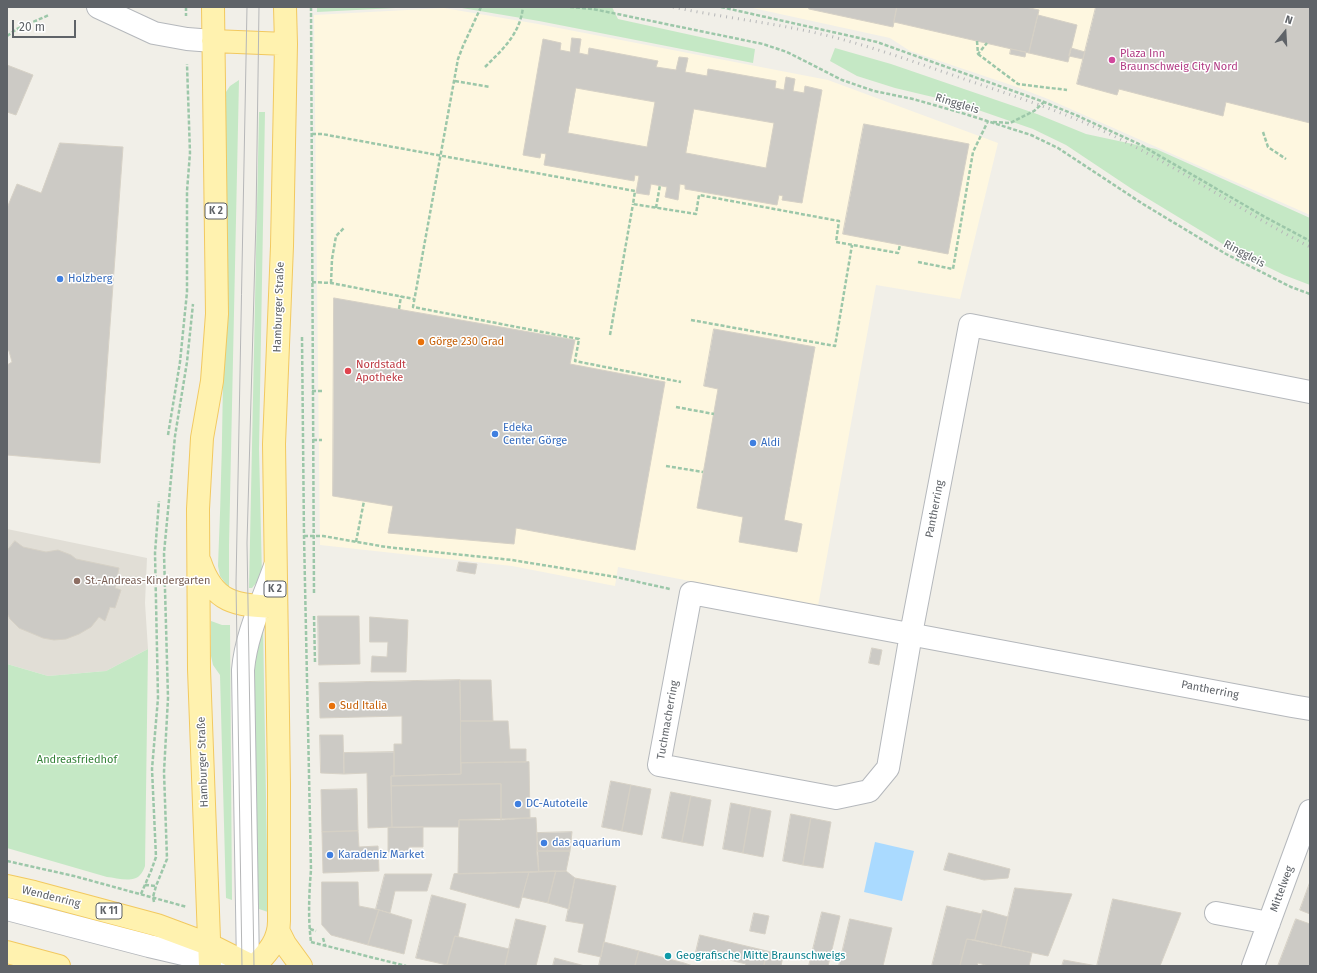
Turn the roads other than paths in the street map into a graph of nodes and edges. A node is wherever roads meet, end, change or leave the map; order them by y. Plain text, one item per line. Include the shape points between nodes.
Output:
1 (98, 7) edge
2 (213, 7) edge
3 (285, 7) edge
4 (213, 41) junction
5 (286, 44) junction
6 (1310, 392) edge
7 (199, 558) junction
8 (275, 566) joint
9 (268, 606) junction
10 (911, 634) junction
11 (1310, 709) edge
12 (1310, 811) edge
13 (7, 886) edge
14 (7, 909) edge
15 (1216, 913) dead end
16 (1269, 924) junction
17 (279, 932) junction
18 (7, 952) edge
19 (209, 957) edge
20 (59, 966) edge
21 (250, 966) edge
22 (301, 966) edge
23 (1253, 966) edge

1 - 4 street via 154,33
2 - 4 main road, Hamburger Straße / K 2
3 - 5 main road, Hamburger Straße / K 2
4 - 5 main road
4 - 7 main road, Hamburger Straße / K 2 via 217,314 212,381 202,438 198,509
5 - 8 main road, Hamburger Straße / K 2 via 282,246 274,444
6 - 10 street, Pantherring via 970,325
7 - 9 main road, Hamburger Straße via 210,584 220,596 247,606
7 - 19 main road, Hamburger Straße / K 2
8 - 9 street
9 - 17 main road, K 2 via 279,784
9 - 21 street via 248,640 243,670
10 - 10 street, Tuchmacherring via 888,768 869,791 836,798 659,765 691,593
10 - 11 street, Pantherring
12 - 16 street, Mittelweg
13 - 19 main road, Wendenring / K 11 via 145,921
14 - 19 street via 148,946
15 - 16 street
16 - 23 street, Mittelweg
17 - 21 main road, K 2 via 267,953
17 - 22 main road, K 2
18 - 20 main road
19 - 21 main road, K 11

